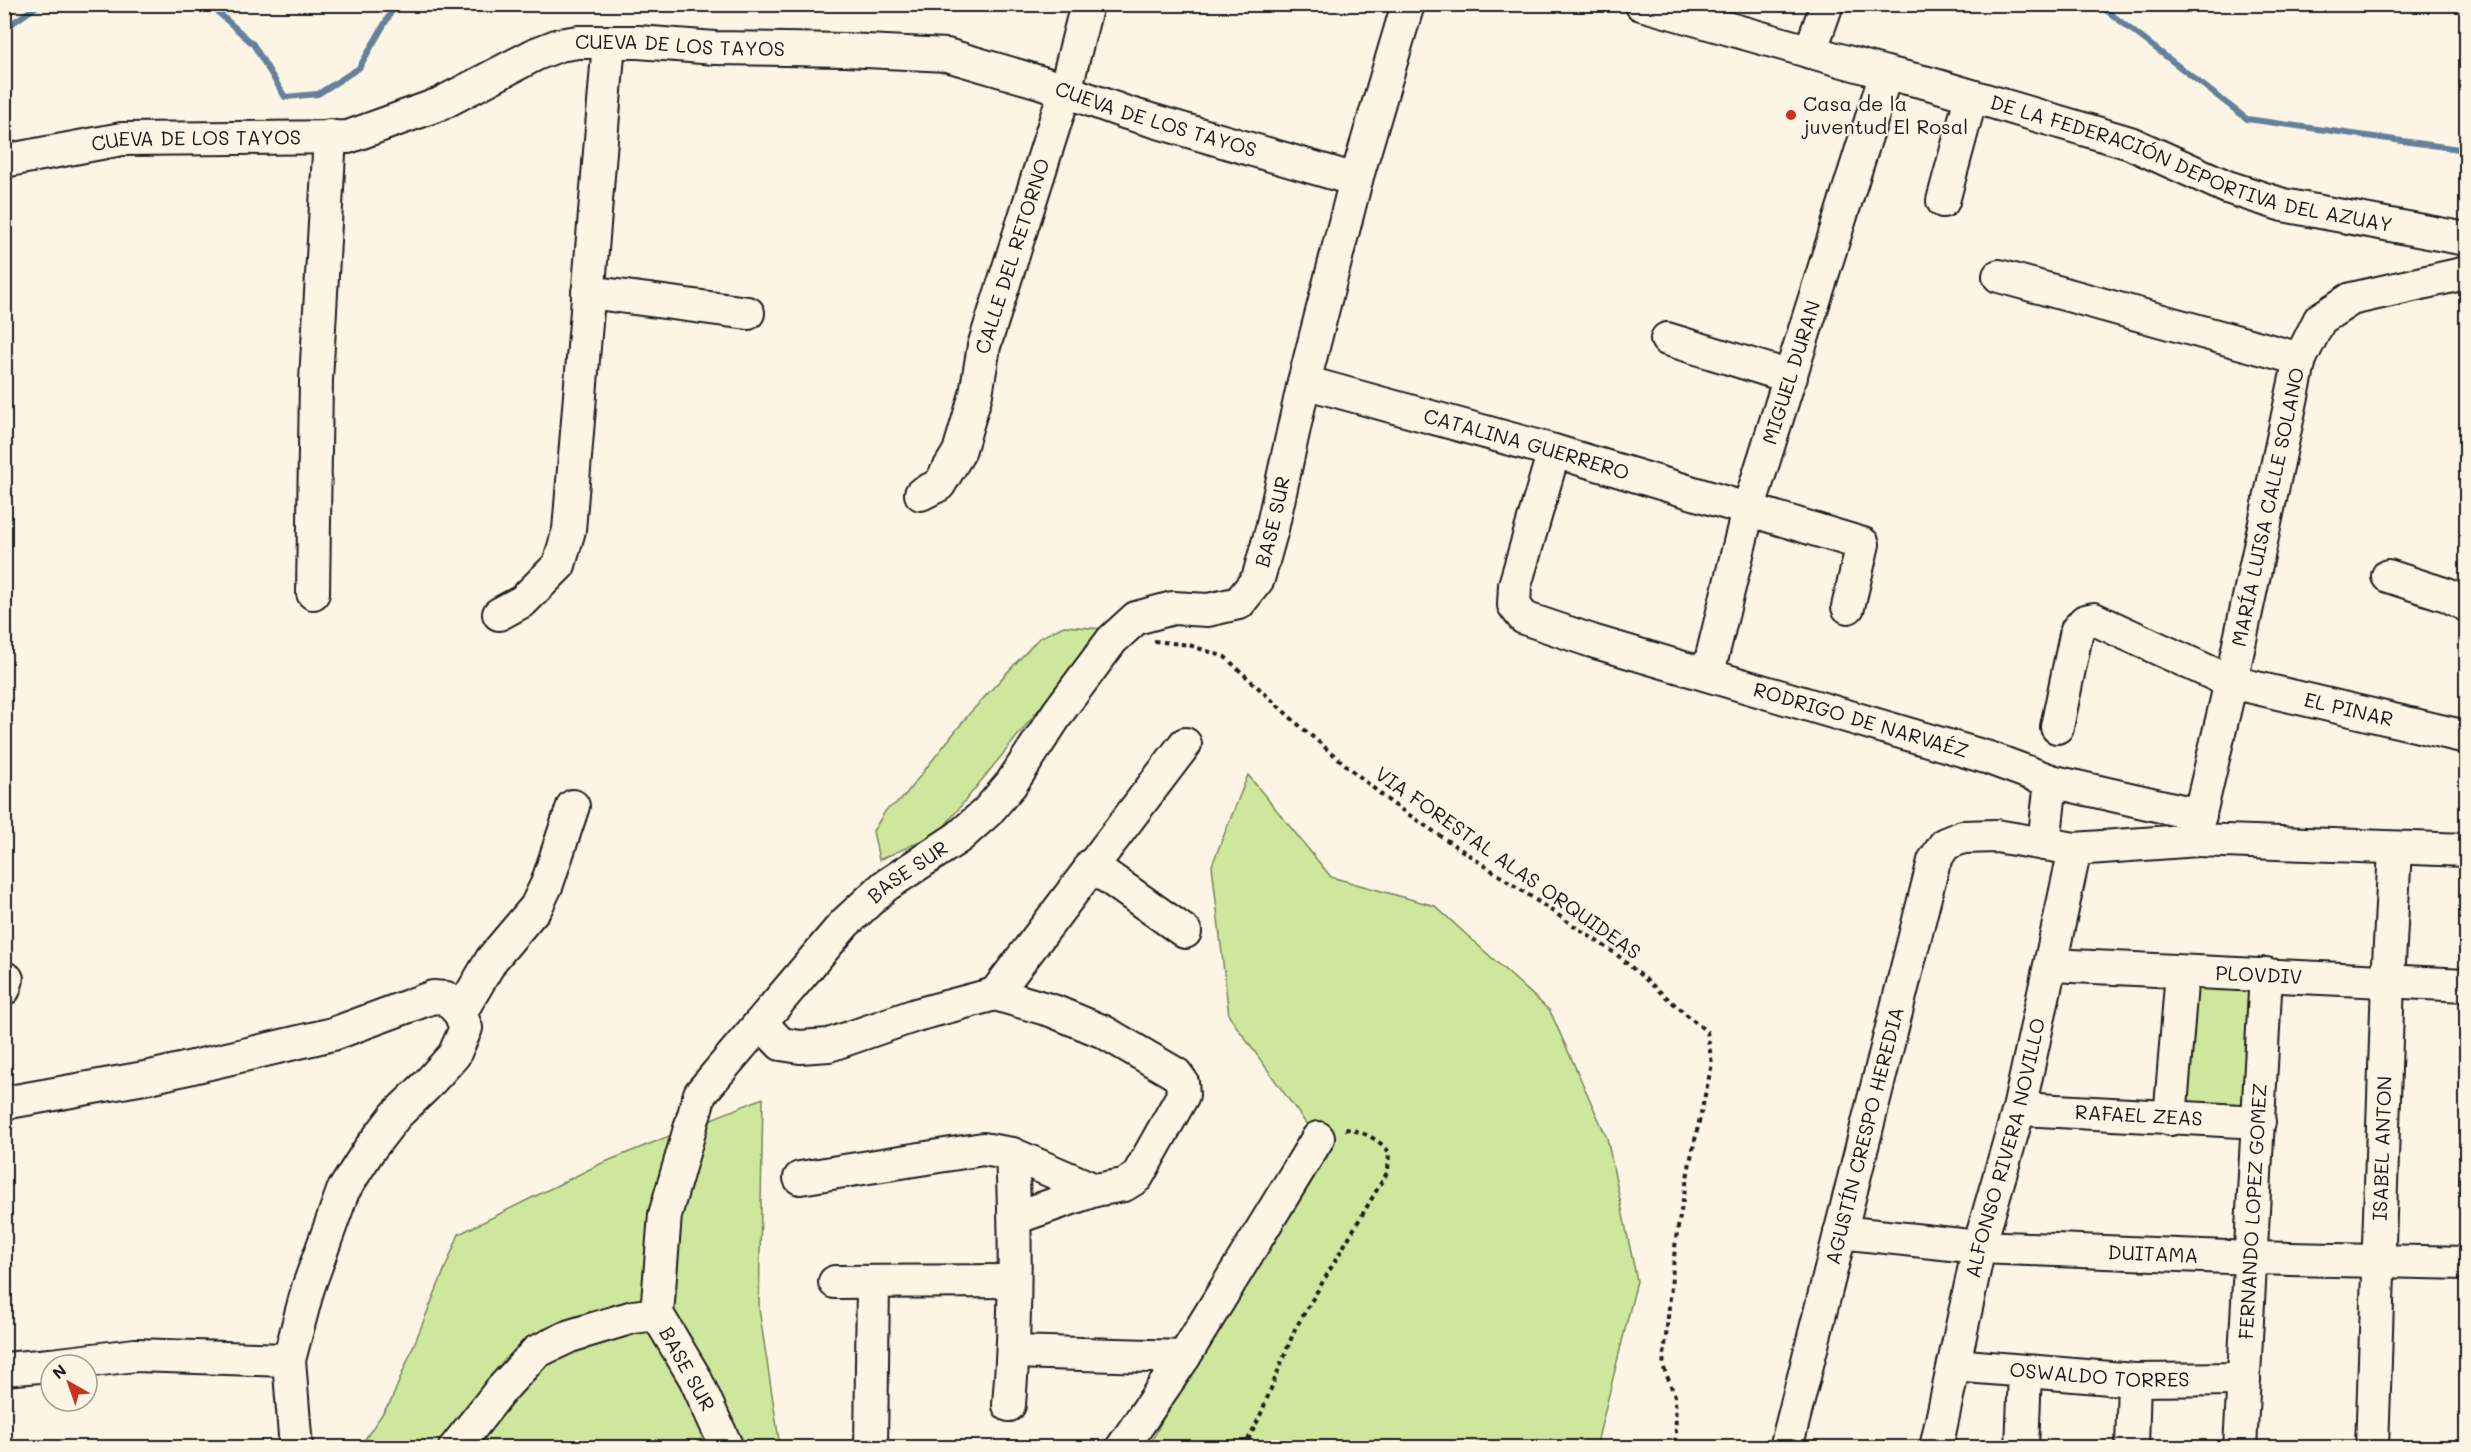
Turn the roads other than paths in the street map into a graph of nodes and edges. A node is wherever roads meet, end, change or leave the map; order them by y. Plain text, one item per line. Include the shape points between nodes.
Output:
1 (1087, 4) edge
2 (1408, 4) edge
3 (1641, 4) edge
4 (1827, 4) edge
5 (609, 42) junction
6 (1810, 52) junction
7 (1886, 73) junction
8 (1065, 91) junction
9 (1971, 97) junction
10 (330, 136) junction
11 (4, 161) edge
12 (1356, 180) junction
13 (1943, 201) dead end
14 (2466, 239) edge
15 (2466, 273) edge
16 (1999, 276) dead end
17 (588, 292) junction
18 (748, 313) dead end
19 (1667, 339) dead end
20 (2300, 359) junction
21 (1791, 377) junction
22 (1304, 382) junction
23 (1554, 451) junction
24 (921, 494) dead end
25 (1748, 510) junction
26 (2388, 576) dead end
27 (313, 593) dead end
28 (2466, 604) edge
29 (1848, 607) dead end
30 (499, 614) dead end
31 (1708, 673) junction
32 (2231, 682) junction
33 (2057, 727) dead end
34 (2466, 737) edge
35 (1185, 744) dead end
36 (2052, 781) junction
37 (573, 806) dead end
38 (2199, 828) junction
39 (2044, 844) junction
40 (2075, 849) junction
41 (2395, 849) junction
42 (2466, 850) edge
43 (1091, 866) junction
44 (1185, 932) dead end
45 (2052, 965) junction
46 (2182, 972) junction
47 (2266, 974) junction
48 (2388, 981) junction
49 (2466, 986) edge
50 (994, 994) junction
51 (460, 1013) junction
52 (762, 1024) junction
53 (4, 1103) edge
54 (2019, 1109) junction
55 (2170, 1119) junction
56 (2259, 1122) junction
57 (1318, 1138) road end
58 (1012, 1154) junction
59 (800, 1178) dead end
60 (1095, 1190) junction
61 (1015, 1218) junction
62 (1840, 1232) junction
63 (1979, 1247) junction
64 (2252, 1258) junction
65 (2377, 1262) junction
66 (2466, 1263) edge
67 (1013, 1281) junction
68 (835, 1282) dead end
69 (873, 1282) junction
70 (657, 1314) junction
71 (1013, 1352) junction
72 (1184, 1357) junction
73 (99, 1359) edge
74 (289, 1360) junction
75 (1954, 1365) junction
76 (39, 1366) edge
77 (4, 1369) edge
78 (2025, 1372) junction
79 (2244, 1379) junction
80 (2134, 1380) junction
81 (1009, 1405) dead end
82 (296, 1448) edge
83 (455, 1448) edge
84 (727, 1448) edge
85 (871, 1448) edge
86 (1122, 1448) edge
87 (1786, 1448) edge
88 (1936, 1448) edge
89 (2022, 1448) edge
90 (2132, 1448) edge
91 (2240, 1448) edge
92 (2373, 1448) edge

1 - 8 street, CALLE DEL RETORNO
2 - 12 street
3 - 6 street, DE LA FEDERACIÓN DEPORTIVA DEL AZUAY
4 - 6 street
5 - 8 street, CUEVA DE LOS TAYOS via 947,55
5 - 10 street, CUEVA DE LOS TAYOS via 559,45 440,104 348,137
5 - 17 street
6 - 7 street, DE LA FEDERACIÓN DEPORTIVA DEL AZUAY
7 - 9 street, DE LA FEDERACIÓN DEPORTIVA DEL AZUAY
7 - 21 street, MIGUEL DURAN
8 - 12 street, CUEVA DE LOS TAYOS
8 - 24 street, CALLE DEL RETORNO via 984,346 976,394 959,452 939,485
9 - 13 street
9 - 14 street, DE LA FEDERACIÓN DEPORTIVA DEL AZUAY via 2130,143 2227,187 2283,205
10 - 11 street, CUEVA DE LOS TAYOS via 122,139
10 - 27 street via 316,380
12 - 22 street, BASE SUR
15 - 20 street, MARÍA LUISA CALLE SOLANO via 2351,299 2320,319
16 - 20 street
17 - 18 street
17 - 30 street via 569,530 559,565 523,601
19 - 21 street
20 - 32 street, MARÍA LUISA CALLE SOLANO
21 - 25 street, MIGUEL DURAN
22 - 23 street, CATALINA GUERRERO
22 - 52 street, BASE SUR via 1258,579 1239,603 1208,610 1173,608 1136,618 1112,640 987,812 959,837 885,886 853,916
23 - 25 street, CATALINA GUERRERO
23 - 31 street, RODRIGO DE NARVAÉZ via 1515,585 1514,605 1524,618
25 - 29 street, CATALINA GUERRERO via 1863,544
25 - 31 street, MIGUEL DURAN
26 - 28 street
31 - 36 street, RODRIGO DE NARVAÉZ via 1989,758
32 - 33 street, EL PINAR via 2094,619 2085,621 2077,630
32 - 34 street, EL PINAR
32 - 38 street, MARÍA LUISA CALLE SOLANO
35 - 43 street
36 - 38 street, RODRIGO DE NARVAÉZ
36 - 39 street
37 - 51 street via 536,907 492,959
38 - 40 street
38 - 41 street
39 - 40 street
39 - 62 street, AGUSTÍN CRESPO HEREDIA via 1996,836 1963,837 1945,844 1934,861
40 - 45 street, ALFONSO RIVERA NOVILLO
41 - 42 street
41 - 48 street, ISABEL ANTON
43 - 44 street
43 - 50 street
45 - 46 street, PLOVDIV
45 - 54 street, ALFONSO RIVERA NOVILLO
46 - 47 street, PLOVDIV
46 - 55 street
47 - 48 street, PLOVDIV
47 - 56 street, FERNANDO LOPEZ GOMEZ
48 - 49 street, PLOVDIV
48 - 65 street, ISABEL ANTON
50 - 52 street via 829,1045 782,1044
50 - 60 street via 1053,1011 1104,1032 1176,1074 1182,1082 1183,1095 1137,1177 1124,1185
51 - 53 street via 446,998 433,997 333,1034 150,1077
51 - 74 street via 466,1028 454,1054 396,1116 343,1191 308,1288
52 - 70 street, BASE SUR via 700,1094 665,1215
54 - 55 street, RAFAEL ZEAS
54 - 63 street, ALFONSO RIVERA NOVILLO
55 - 56 street, RAFAEL ZEAS
56 - 64 street, FERNANDO LOPEZ GOMEZ
57 - 72 street
58 - 59 street via 983,1149
58 - 60 street
58 - 61 street
60 - 61 street
61 - 67 street
62 - 63 street, DUITAMA
62 - 87 street, AGUSTÍN CRESPO HEREDIA
63 - 64 street, DUITAMA
63 - 75 street, ALFONSO RIVERA NOVILLO
64 - 65 street, DUITAMA
64 - 79 street, FERNANDO LOPEZ GOMEZ
65 - 66 street, DUITAMA
65 - 92 street, ISABEL ANTON
67 - 69 street
67 - 71 street
68 - 69 street
69 - 85 street
70 - 83 street via 570,1336 536,1352
70 - 84 street, BASE SUR via 695,1378
71 - 72 street
71 - 81 street
72 - 86 street
73 - 74 street via 135,1355
74 - 82 street
75 - 78 street, OSWALDO TORRES
75 - 88 street, ALFONSO RIVERA NOVILLO
76 - 77 street
78 - 80 street, OSWALDO TORRES
78 - 89 street
79 - 80 street, OSWALDO TORRES
79 - 91 street, FERNANDO LOPEZ GOMEZ
80 - 90 street

